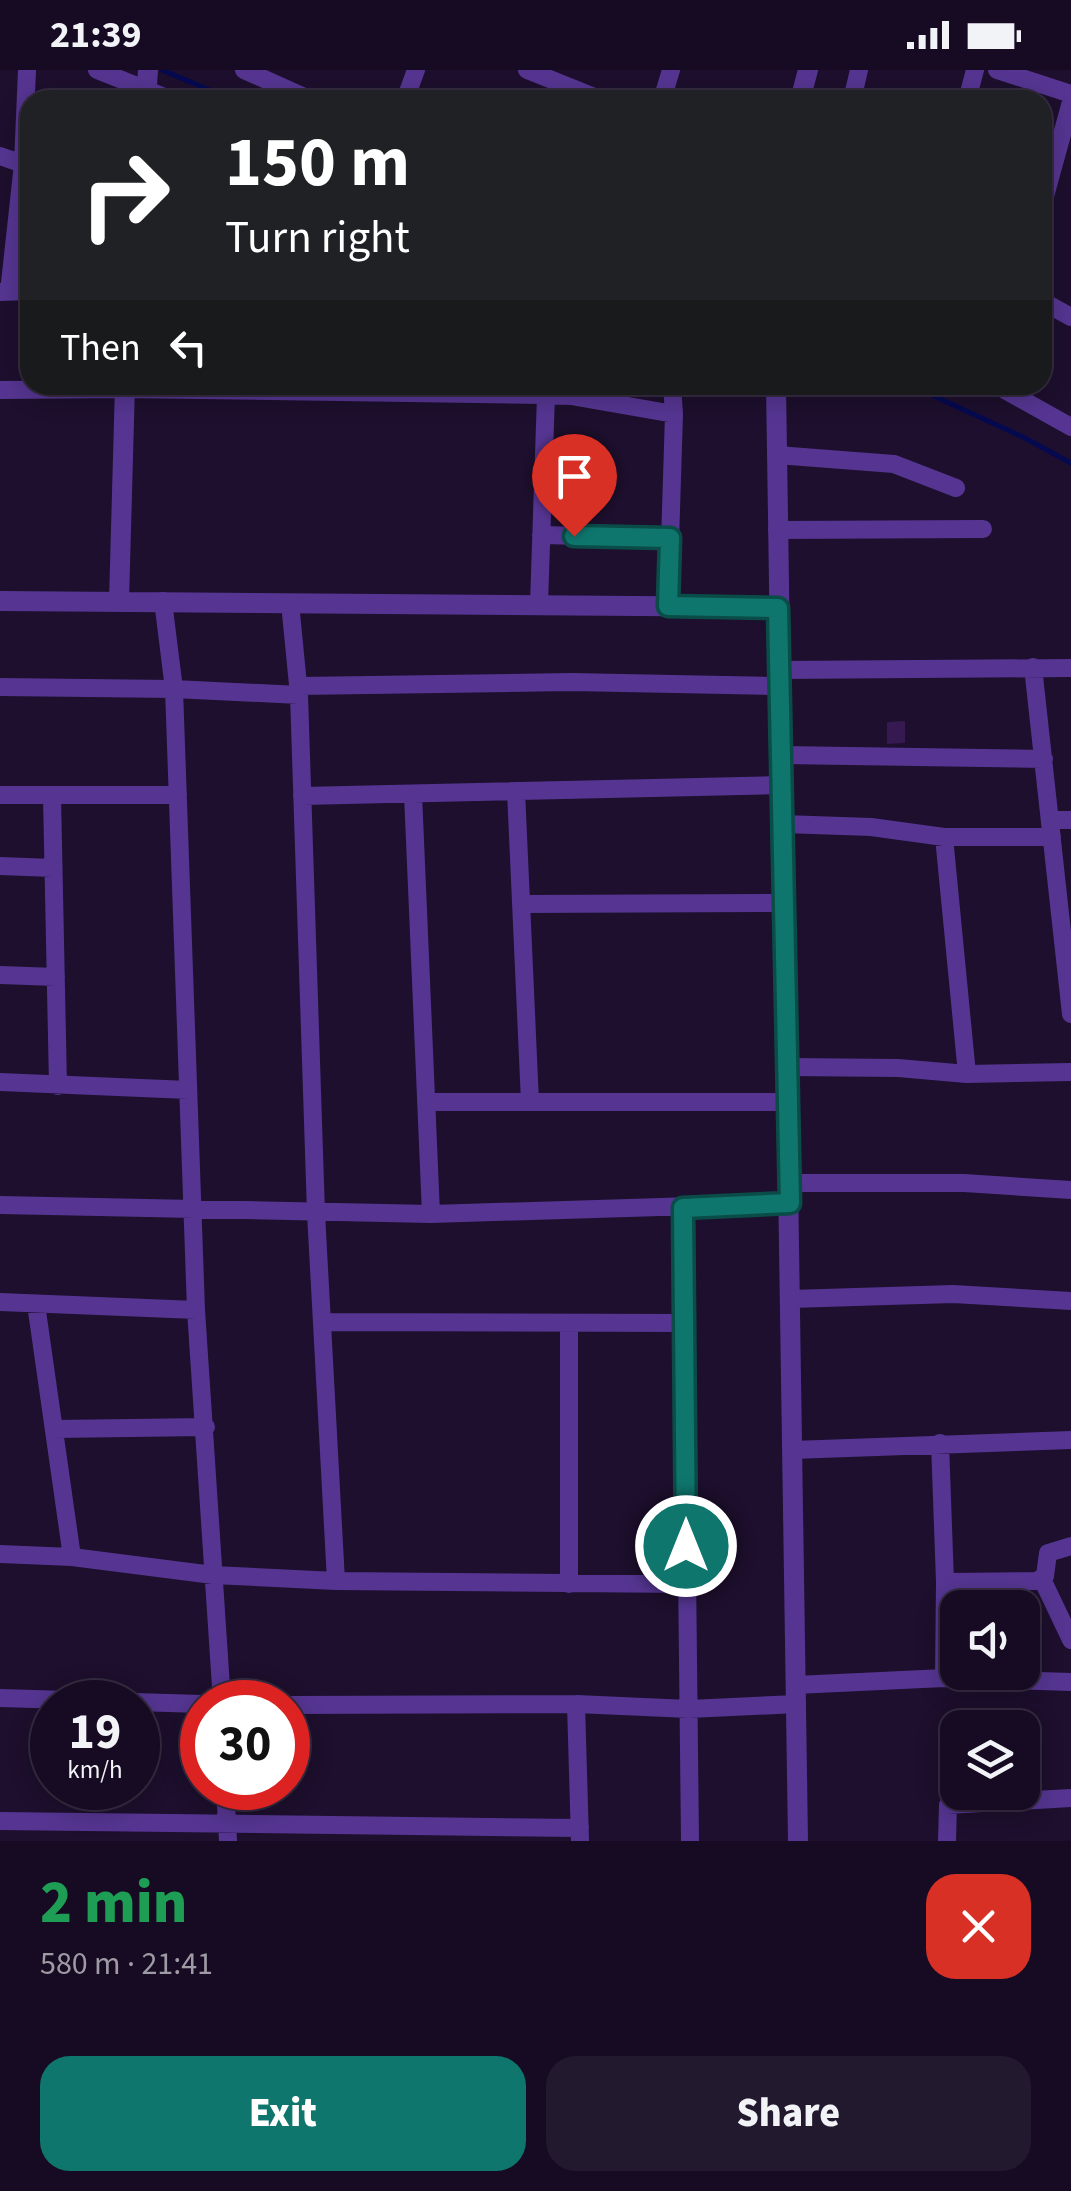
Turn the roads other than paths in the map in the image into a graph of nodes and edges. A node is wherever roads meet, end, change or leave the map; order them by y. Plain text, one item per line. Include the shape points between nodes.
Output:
1 (97, 70) edge
2 (244, 70) edge
3 (997, 70) edge
4 (534, 71) edge
5 (147, 84) edge
6 (288, 90) edge
7 (579, 90) edge
8 (1071, 94) edge
9 (1071, 102) edge
10 (1052, 171) edge
11 (20, 178) edge
12 (4, 292) edge
13 (125, 395) edge
14 (546, 395) edge
15 (566, 395) edge
16 (673, 395) edge
17 (776, 395) edge
18 (1014, 395) edge
19 (674, 414) junction
20 (1071, 427) edge
21 (776, 455) junction
22 (956, 488) dead end
23 (984, 529) dead end
24 (777, 530) junction
25 (541, 534) junction
26 (670, 538) junction
27 (0, 600) edge
28 (118, 601) junction
29 (164, 602) junction
30 (290, 603) junction
31 (539, 604) junction
32 (668, 606) junction
33 (778, 608) junction
34 (1033, 667) junction
35 (1071, 668) edge
36 (780, 678) junction
37 (0, 686) edge
38 (174, 689) junction
39 (299, 691) junction
40 (781, 754) junction
41 (1044, 759) junction
42 (782, 785) junction
43 (516, 791) junction
44 (413, 794) junction
45 (0, 796) edge
46 (52, 796) junction
47 (178, 796) junction
48 (302, 796) junction
49 (1071, 820) edge
50 (783, 824) junction
51 (1051, 828) junction
52 (944, 837) junction
53 (0, 866) edge
54 (53, 868) junction
55 (784, 903) junction
56 (522, 904) junction
57 (1067, 936) edge
58 (0, 975) edge
59 (56, 976) junction
60 (1071, 1014) edge
61 (788, 1067) junction
62 (1071, 1072) edge
63 (967, 1074) junction
64 (0, 1082) edge
65 (58, 1086) junction
66 (188, 1090) junction
67 (426, 1102) junction
68 (530, 1102) junction
69 (789, 1102) junction
70 (1071, 1190) edge
71 (790, 1193) junction
72 (0, 1205) edge
73 (683, 1208) junction
74 (192, 1211) junction
75 (316, 1213) junction
76 (431, 1214) junction
77 (791, 1299) junction
78 (1071, 1301) edge
79 (0, 1302) edge
80 (36, 1304) junction
81 (196, 1310) junction
82 (322, 1322) junction
83 (685, 1322) junction
84 (569, 1323) junction
85 (206, 1427) junction
86 (54, 1429) junction
87 (1071, 1440) edge
88 (940, 1443) junction
89 (792, 1450) junction
90 (1071, 1546) edge
91 (0, 1554) edge
92 (72, 1557) junction
93 (213, 1574) junction
94 (1042, 1579) junction
95 (336, 1581) junction
96 (945, 1582) junction
97 (569, 1584) junction
98 (686, 1584) junction
99 (945, 1590) edge
100 (1071, 1640) edge
101 (940, 1678) edge
102 (220, 1680) edge
103 (1040, 1681) edge
104 (1071, 1682) edge
105 (796, 1695) junction
106 (0, 1698) edge
107 (180, 1703) edge
108 (576, 1704) junction
109 (310, 1705) edge
110 (689, 1709) junction
111 (1071, 1798) edge
112 (0, 1822) edge
113 (227, 1832) edge
114 (481, 1834) edge
115 (580, 1834) edge
116 (690, 1841) edge
117 (798, 1841) edge
118 (947, 1841) edge

1 - 5 street
2 - 6 street
3 - 8 street
4 - 7 street
9 - 10 street
11 - 12 street
13 - 28 street
14 - 25 street
15 - 19 street
16 - 19 street
17 - 21 street
18 - 20 street
19 - 26 street
21 - 22 street via 894,464
21 - 24 street
23 - 24 street
24 - 33 street
25 - 26 street
25 - 31 street
26 - 32 street
27 - 28 street
28 - 29 street
29 - 30 street
29 - 38 street
30 - 31 street
30 - 39 street
31 - 32 street
32 - 33 street
33 - 36 street
34 - 35 street
34 - 36 street
34 - 41 street
36 - 39 street
36 - 40 street
37 - 38 street
38 - 39 street
38 - 47 street
39 - 48 street
40 - 41 street
40 - 42 street
41 - 51 street
42 - 43 street
42 - 50 street
43 - 44 street
43 - 56 street
44 - 48 street
44 - 67 street
45 - 46 street
46 - 47 street
46 - 54 street
47 - 66 street
48 - 75 street
49 - 51 street
50 - 52 street via 871,826
50 - 55 street
51 - 52 street
51 - 57 street
52 - 63 street
53 - 54 street
54 - 59 street
55 - 56 street
55 - 61 street
56 - 68 street
57 - 60 street
58 - 59 street
59 - 65 street
61 - 63 street
61 - 69 street
62 - 63 street
64 - 65 street
65 - 66 street
66 - 74 street
67 - 68 street
67 - 76 street
68 - 69 street
69 - 71 street
70 - 71 street via 964,1182
71 - 73 street
71 - 77 street
72 - 74 street
73 - 76 street
73 - 83 street
74 - 75 street
74 - 81 street
75 - 76 street
75 - 82 street
77 - 78 street via 953,1294
77 - 89 street
79 - 80 street
80 - 81 street
80 - 86 street
81 - 85 street
82 - 84 street
82 - 95 street
83 - 84 street
83 - 98 street
84 - 97 street
85 - 86 street
85 - 93 street
86 - 92 street
87 - 88 street
88 - 89 street
88 - 96 street
89 - 105 street
90 - 94 street via 1048,1553
91 - 92 street
92 - 93 street
93 - 95 street
93 - 102 street
94 - 96 street
94 - 100 street
95 - 97 street
96 - 99 street
97 - 98 street
98 - 110 street
101 - 105 street
103 - 104 street
105 - 110 street
105 - 117 street
106 - 107 street
108 - 109 street
108 - 110 street
108 - 115 street
110 - 116 street
111 - 118 street via 948,1804
112 - 113 street
113 - 114 street
114 - 115 street

